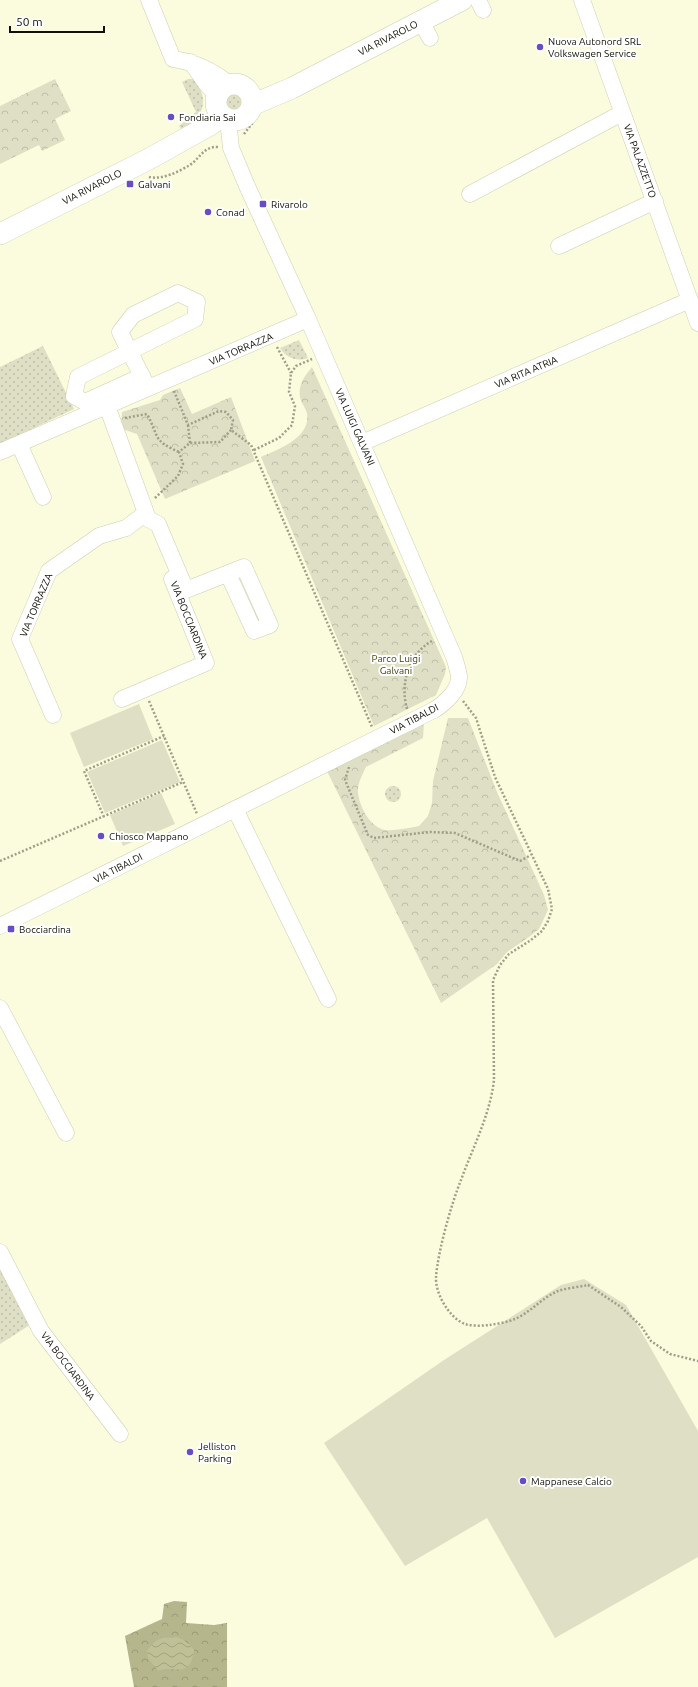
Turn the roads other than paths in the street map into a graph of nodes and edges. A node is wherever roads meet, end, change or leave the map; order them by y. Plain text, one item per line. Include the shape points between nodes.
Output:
1 (149, 0) edge
2 (462, 0) edge
3 (582, 0) edge
4 (232, 105) junction
5 (622, 113) junction
6 (470, 194) dead end
7 (655, 201) junction
8 (0, 234) edge
9 (559, 246) dead end
10 (690, 300) junction
11 (308, 320) junction
12 (698, 323) edge
13 (130, 351) junction
14 (145, 382) junction
15 (110, 414) junction
16 (362, 443) junction
17 (20, 444) junction
18 (0, 452) edge
19 (43, 497) dead end
20 (146, 513) junction
21 (228, 574) dead end
22 (122, 699) dead end
23 (442, 705) joint
24 (53, 715) dead end
25 (235, 809) junction
26 (0, 926) edge
27 (328, 999) dead end
28 (0, 1008) edge
29 (66, 1133) dead end
30 (0, 1252) edge
31 (120, 1434) dead end

1 - 4 street via 173,59 190,61 216,73
2 - 4 main road, VIA RIVAROLO via 425,30 292,88
3 - 5 street, VIA PALAZZETTO
4 - 8 main road, VIA RIVAROLO via 184,139 147,160
4 - 11 street, VIA LUIGI GALVANI via 231,148
5 - 6 street
5 - 7 street, VIA PALAZZETTO
7 - 9 street
7 - 10 street, VIA PALAZZETTO
10 - 12 street, VIA PALAZZETTO
10 - 16 street, VIA RITA ATRIA
11 - 14 street, VIA TORRAZZA via 169,380
11 - 16 street, VIA LUIGI GALVANI
13 - 13 street via 120,332 134,315 178,293 197,302 195,319
13 - 14 street
13 - 14 street via 78,377 74,396 85,402
14 - 15 street, VIA TORRAZZA
15 - 17 street, VIA TORRAZZA
15 - 20 street
16 - 23 street, VIA LUIGI GALVANI via 454,657 459,677 455,692
17 - 18 street, VIA TORRAZZA
17 - 19 street
20 - 21 street via 158,524 186,590
20 - 22 street, VIA BOCCIARDINA via 206,663
20 - 24 street, VIA TORRAZZA via 126,528 99,536 49,571 20,639
23 - 25 street, VIA TIBALDI
25 - 26 street, VIA TIBALDI
25 - 27 street
28 - 29 street
30 - 31 street, VIA BOCCIARDINA via 41,1332

